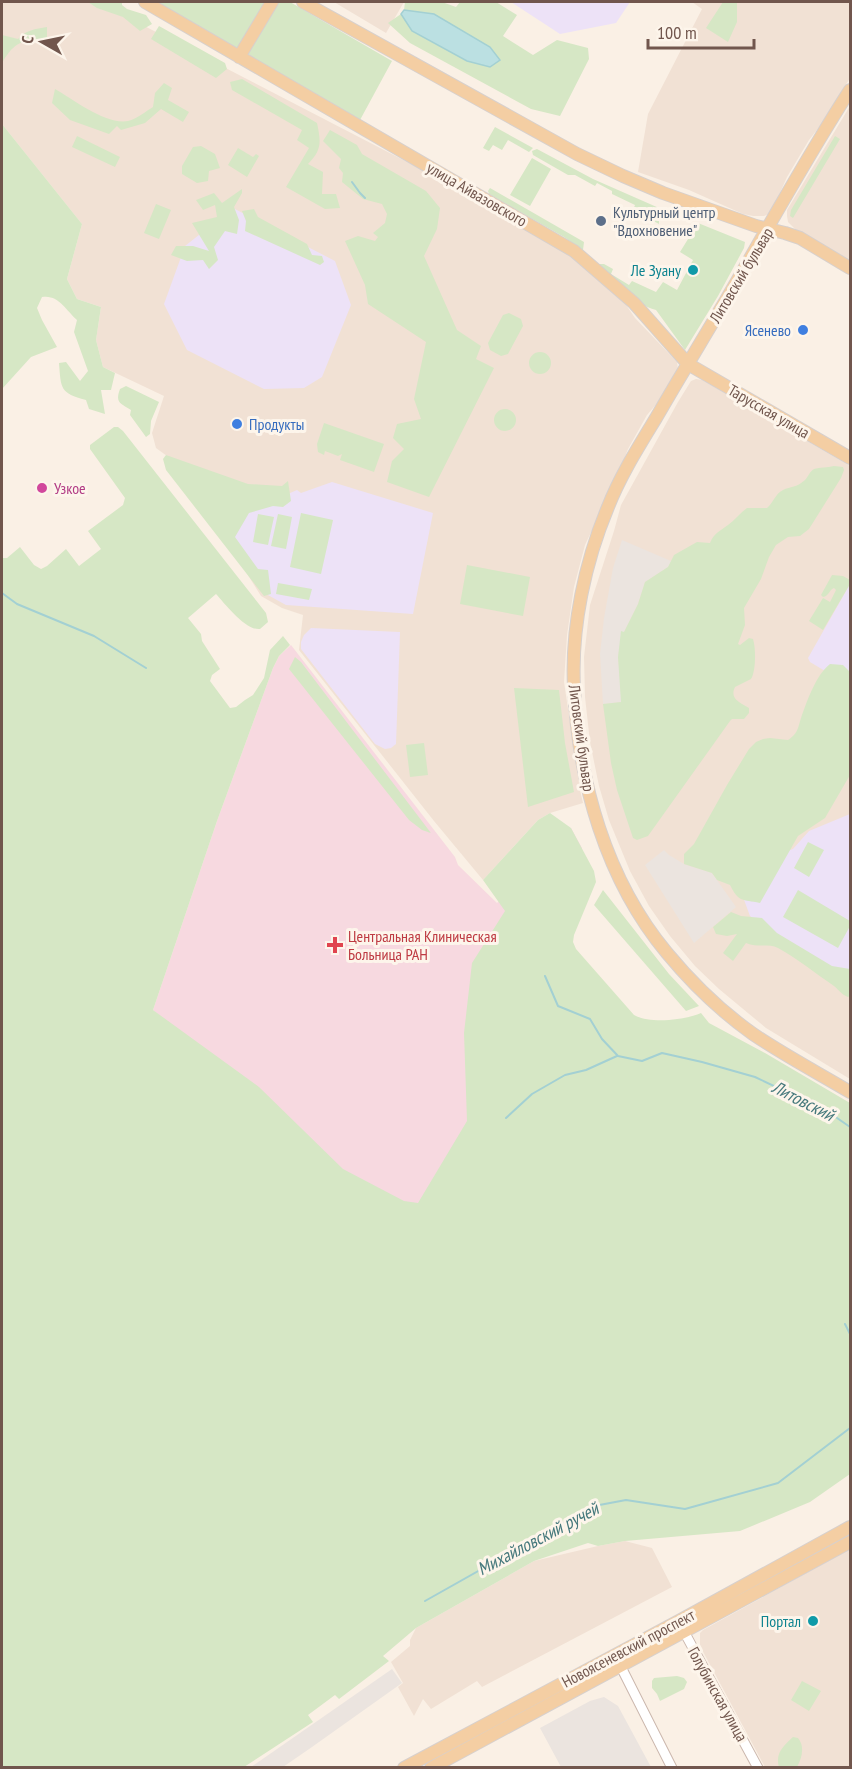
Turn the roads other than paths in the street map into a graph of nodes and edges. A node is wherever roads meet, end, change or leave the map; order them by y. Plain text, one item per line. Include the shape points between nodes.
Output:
1 (145, 2) edge
2 (272, 2) edge
3 (303, 2) edge
4 (239, 57) junction
5 (850, 90) edge
6 (768, 229) junction
7 (850, 268) edge
8 (688, 364) junction
9 (850, 458) edge
10 (850, 1092) edge
11 (850, 1527) edge
12 (831, 1538) junction
13 (850, 1542) edge
14 (838, 1550) junction
15 (682, 1626) junction
16 (620, 1665) junction
17 (404, 1767) edge
18 (431, 1767) edge
19 (672, 1767) edge
20 (758, 1767) edge

1 - 4 main road, улица Айвазовского
2 - 4 main road
3 - 6 main road via 577,154 642,185
4 - 8 main road, улица Айвазовского via 574,250 634,303
5 - 6 main road, Литовский бульвар
6 - 7 main road via 800,238
6 - 8 main road, Литовский бульвар
8 - 9 main road, Тарусская улица
8 - 10 main road, Литовский бульвар via 632,457 608,506 588,567 577,629 574,686 589,794 616,870 666,952 752,1033
11 - 12 main road, Новоясеневский проспект
12 - 14 street via 838,1540
12 - 15 main road, Новоясеневский проспект
13 - 14 main road, Новоясеневский проспект
14 - 15 main road, Новоясеневский проспект
15 - 16 main road, Новоясеневский проспект
15 - 17 main road, Новоясеневский проспект
15 - 20 street, Голубинская улица
16 - 18 main road, Новоясеневский проспект
16 - 19 street

